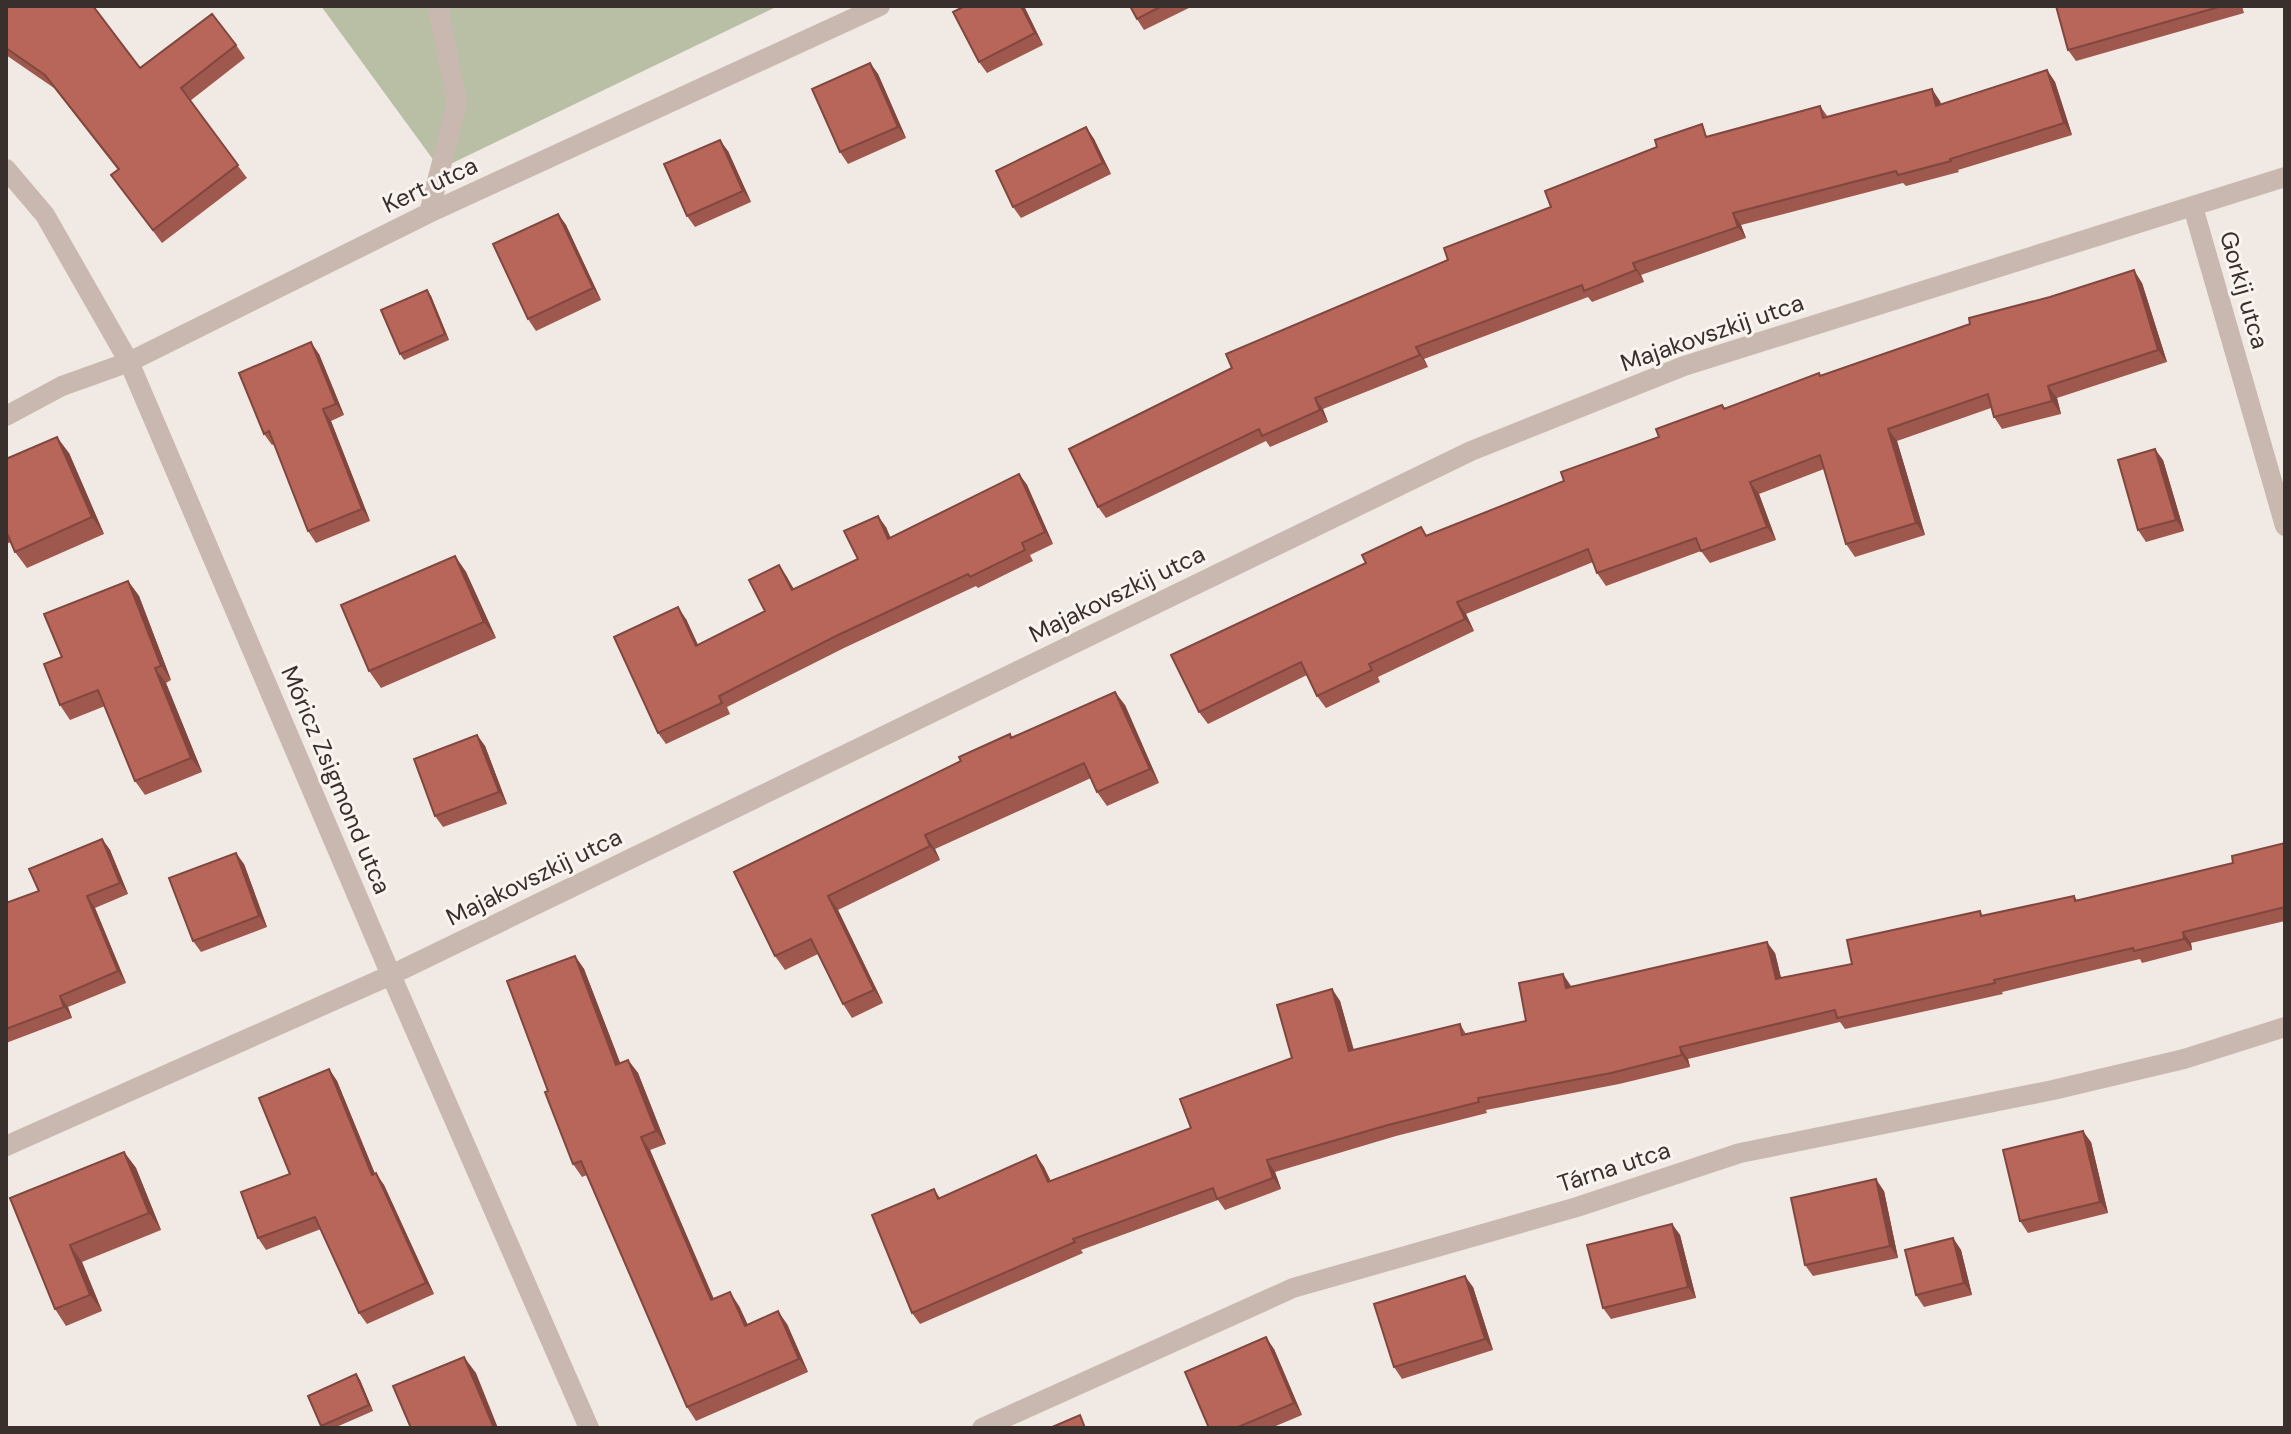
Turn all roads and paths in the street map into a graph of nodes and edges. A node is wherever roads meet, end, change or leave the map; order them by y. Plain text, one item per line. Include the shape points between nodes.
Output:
1 (438, 6) edge
2 (880, 6) edge
3 (6, 169) edge
4 (2285, 177) edge
5 (2193, 207) junction
6 (429, 213) junction
7 (129, 362) junction
8 (6, 416) edge
9 (2285, 526) edge
10 (391, 975) junction
11 (2285, 1027) edge
12 (6, 1146) edge
13 (589, 1428) edge
14 (982, 1428) edge

1 - 6 street via 457,103
2 - 6 street, Kert utca
3 - 7 street, Móricz Zsigmond utca via 45,215
4 - 5 street, Majakovszkij utca
5 - 9 street, Gorkij utca
5 - 10 street, Majakovszkij utca via 1684,366 1471,451
6 - 7 street, Kert utca
7 - 8 street, Kert utca via 62,386
7 - 10 street, Móricz Zsigmond utca
10 - 12 street, Majakovszkij utca
10 - 13 street, Móricz Zsigmond utca
11 - 14 street, Tárna utca via 2184,1059 2053,1090 1740,1153 1577,1207 1293,1288

